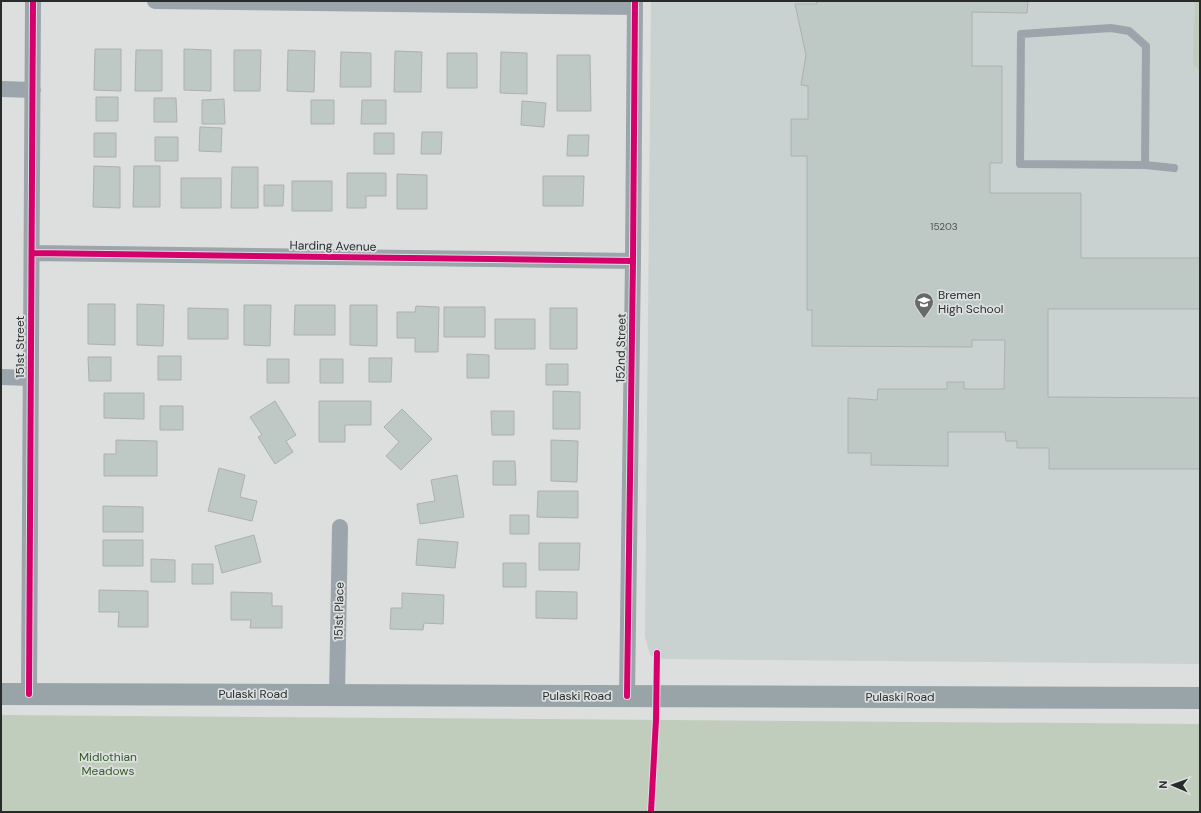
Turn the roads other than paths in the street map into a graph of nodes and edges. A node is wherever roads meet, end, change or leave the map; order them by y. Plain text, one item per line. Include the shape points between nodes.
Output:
1 (33, 1) edge
2 (155, 1) edge
3 (635, 4) edge
4 (1, 89) edge
5 (33, 90) junction
6 (1145, 165) junction
7 (1174, 168) dead end
8 (32, 253) junction
9 (633, 261) junction
10 (1, 377) edge
11 (31, 378) junction
12 (340, 527) dead end
13 (1, 694) edge
14 (29, 694) junction
15 (337, 695) junction
16 (627, 696) junction
17 (1200, 698) edge

1 - 5 street, 151st Street
2 - 3 street
3 - 9 street, 152nd Street
4 - 5 street
5 - 8 street, 151st Street
6 - 6 lane via 1146,46 1129,31 1111,28 1021,34 1020,164
6 - 7 lane
8 - 9 street, Harding Avenue
8 - 11 street, 151st Street
9 - 16 street, 152nd Street
10 - 11 street
11 - 14 street, 151st Street
12 - 15 street, 151st Place
13 - 14 main road, Pulaski Road
14 - 15 main road, Pulaski Road
15 - 16 main road, Pulaski Road
16 - 17 main road, Pulaski Road

